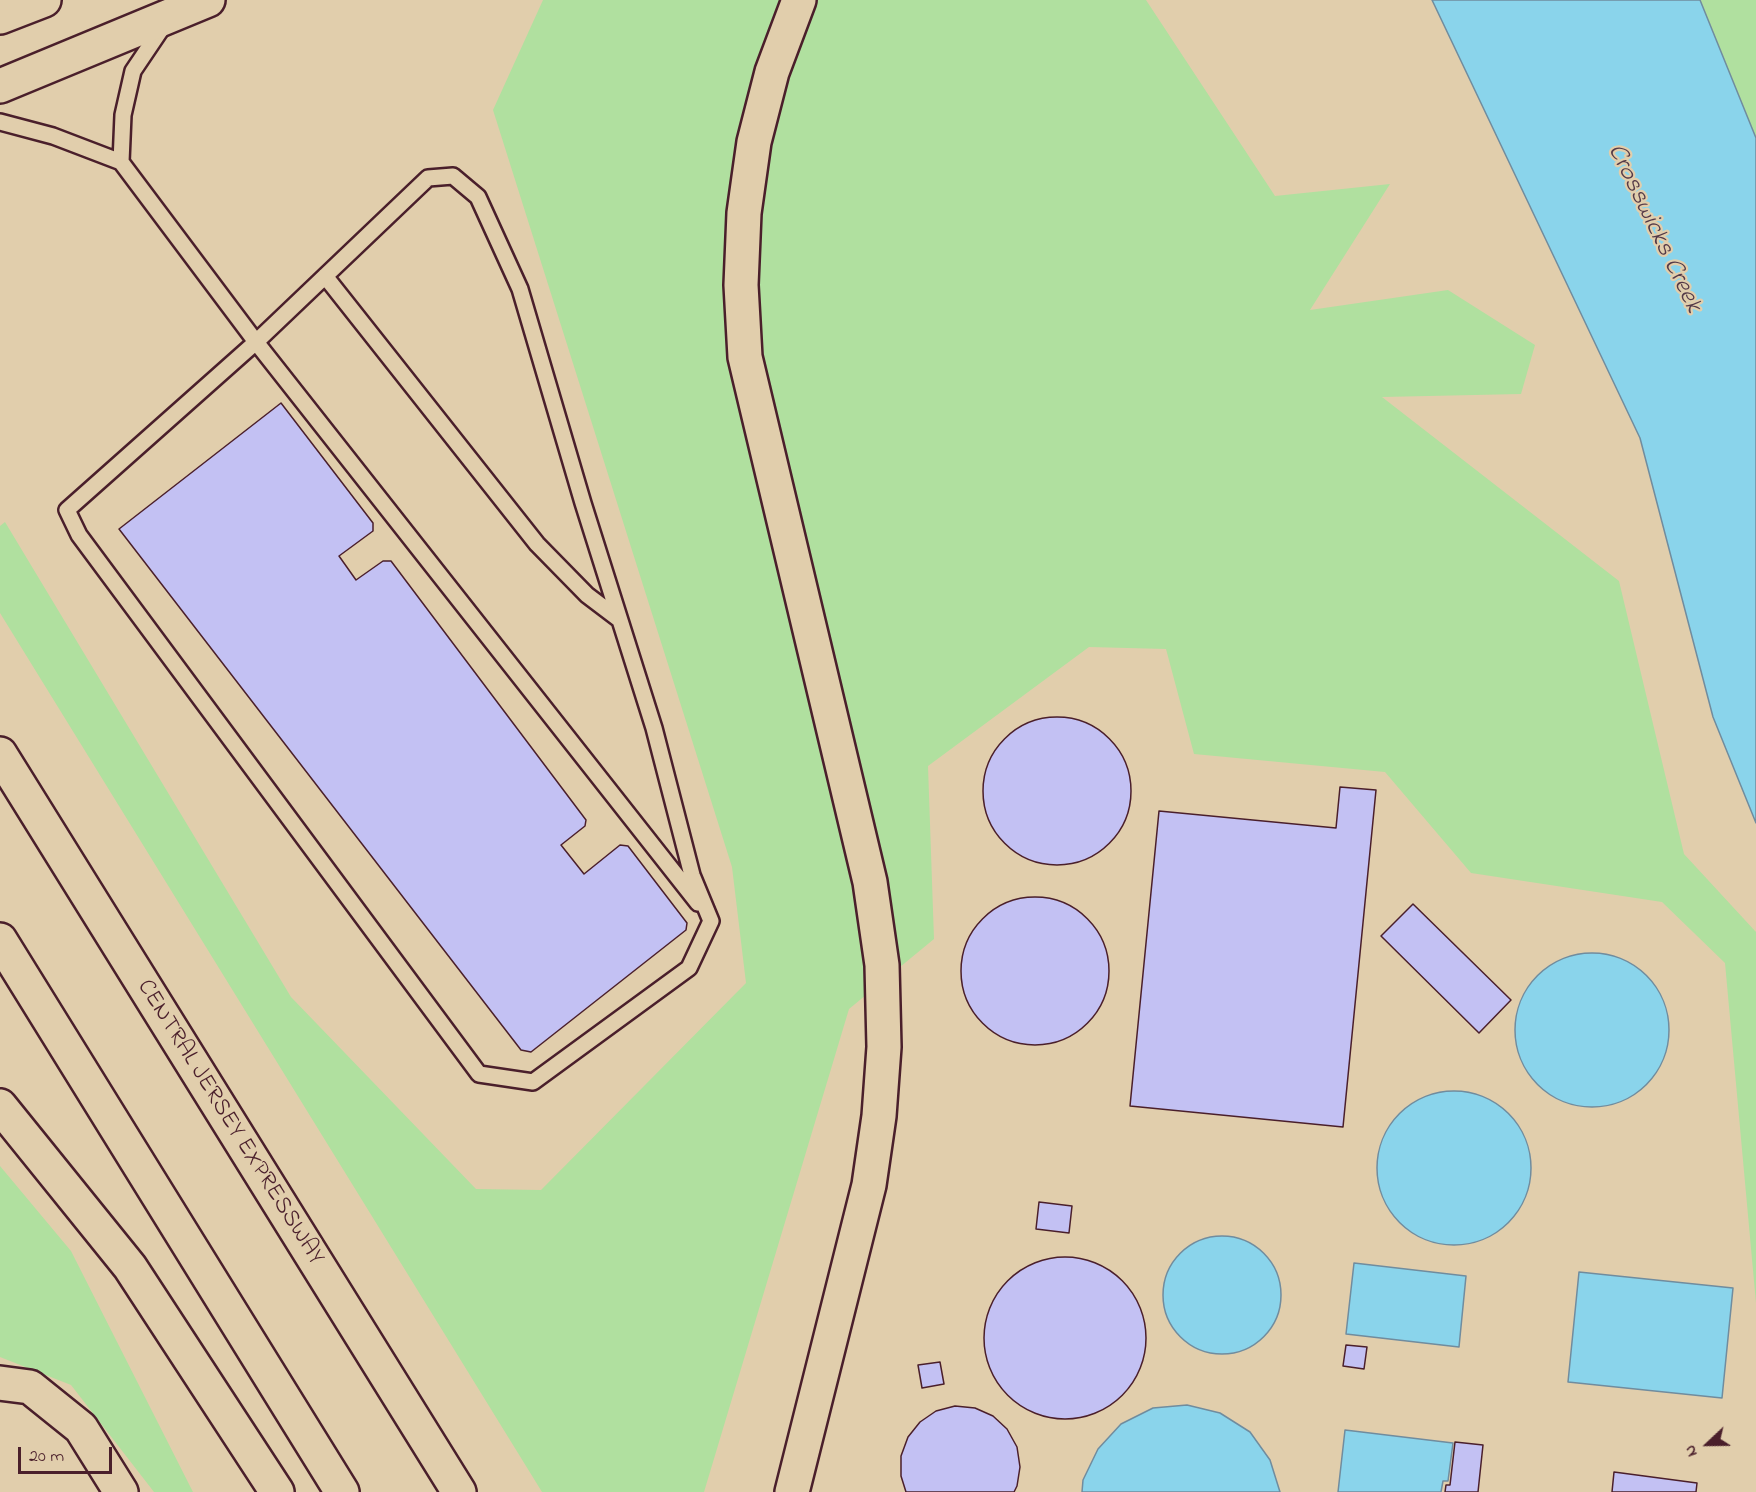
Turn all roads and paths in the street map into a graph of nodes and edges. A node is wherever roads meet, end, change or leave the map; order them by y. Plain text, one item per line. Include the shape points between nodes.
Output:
1 (44, 0) edge
2 (208, 0) edge
3 (799, 0) edge
4 (170, 15) junction
5 (0, 17) edge
6 (0, 86) edge
7 (0, 122) edge
8 (122, 162) junction
9 (325, 276) junction
10 (256, 342) junction
11 (620, 620) junction
12 (0, 754) edge
13 (711, 921) junction
14 (0, 942) edge
15 (0, 1106) edge
16 (0, 1383) edge
17 (122, 1492) edge
18 (277, 1492) edge
19 (342, 1492) edge
20 (459, 1492) edge
21 (792, 1492) edge

1 - 5 main road
2 - 4 main road
3 - 21 main road via 772,72 752,154 744,213 741,285 745,357 870,882 882,964 884,1047 869,1185
4 - 6 main road
4 - 8 lane via 133,71 123,115
7 - 8 lane via 53,136
8 - 10 lane
9 - 10 lane
9 - 11 lane via 537,544 587,595
9 - 11 lane via 428,178 453,176 478,197 520,289
10 - 13 lane
10 - 13 lane via 67,510 79,536 479,1074 533,1082 689,968
11 - 13 lane via 654,728 692,875
12 - 20 main road, CENTRAL JERSEY EXPRESSWAY
14 - 19 main road
15 - 18 main road via 130,1267
16 - 17 main road via 30,1387 81,1428

